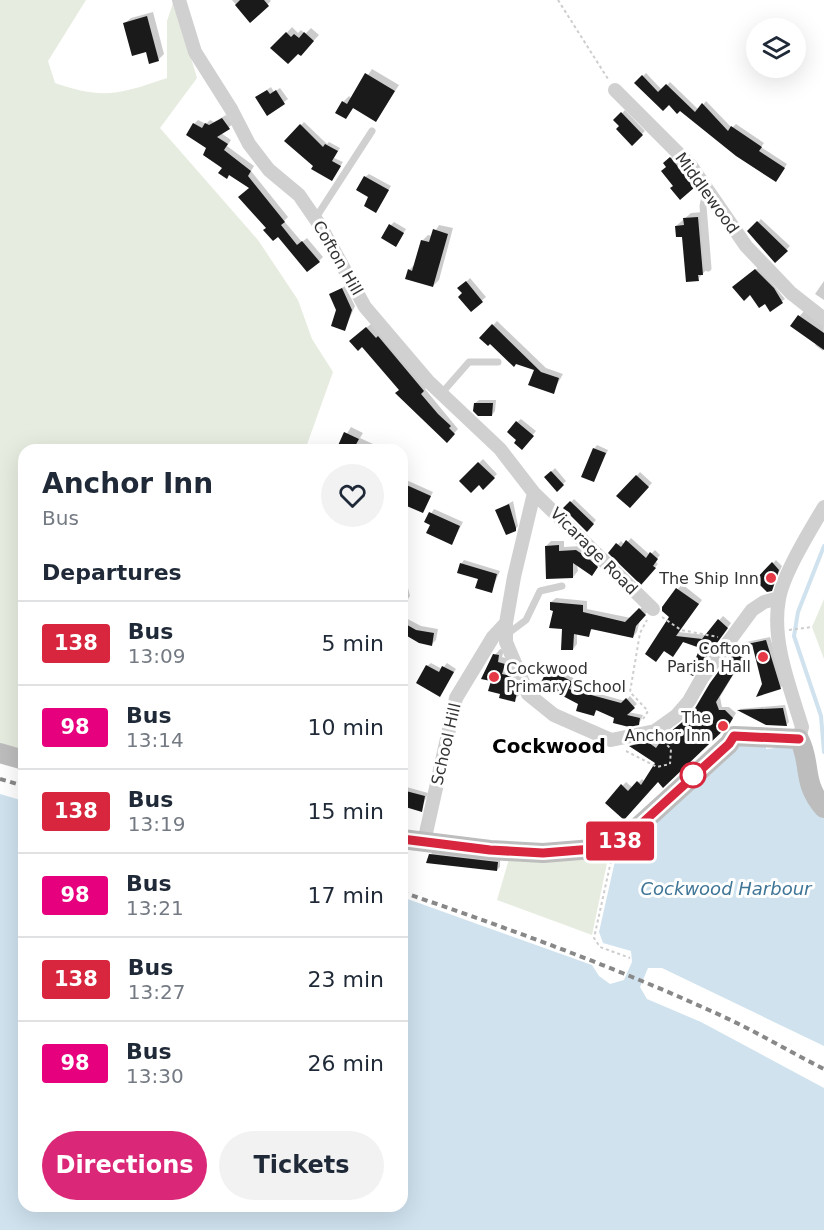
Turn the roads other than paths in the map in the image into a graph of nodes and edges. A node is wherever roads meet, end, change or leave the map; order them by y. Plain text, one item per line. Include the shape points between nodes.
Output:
1 (178, 0) edge
2 (615, 90) road end
3 (372, 131) dead end
4 (706, 192) junction
5 (315, 219) junction
6 (708, 268) dead end
7 (824, 319) edge
8 (498, 362) dead end
9 (441, 394) junction
10 (534, 492) junction
11 (824, 507) edge
12 (562, 586) dead end
13 (779, 598) junction
14 (653, 609) road end
15 (506, 629) junction
16 (799, 739) junction
17 (0, 753) edge
18 (18, 758) edge
19 (824, 808) edge
20 (408, 840) edge
21 (424, 842) junction

1 - 5 street, Cofton Hill via 195,52 249,144 269,170 298,195
2 - 4 street, Middlewood via 691,166
3 - 5 lane
4 - 6 lane via 703,206
4 - 7 street, Middlewood via 746,246 791,293
5 - 9 street, Cofton Hill via 365,307
8 - 9 lane via 469,362
9 - 10 street, Cofton Hill via 500,449
10 - 14 street, Vicarage Road
10 - 15 street
11 - 13 street
12 - 15 lane via 540,591 525,620
13 - 15 street via 753,610 682,709 653,736 611,740 554,715 528,694 508,648
13 - 16 street via 778,633 802,727
15 - 21 street, School Hill via 493,637 456,698
16 - 19 street via 804,747 810,789
16 - 21 street via 734,736 628,836 605,848 543,853
17 - 18 street
20 - 21 street

